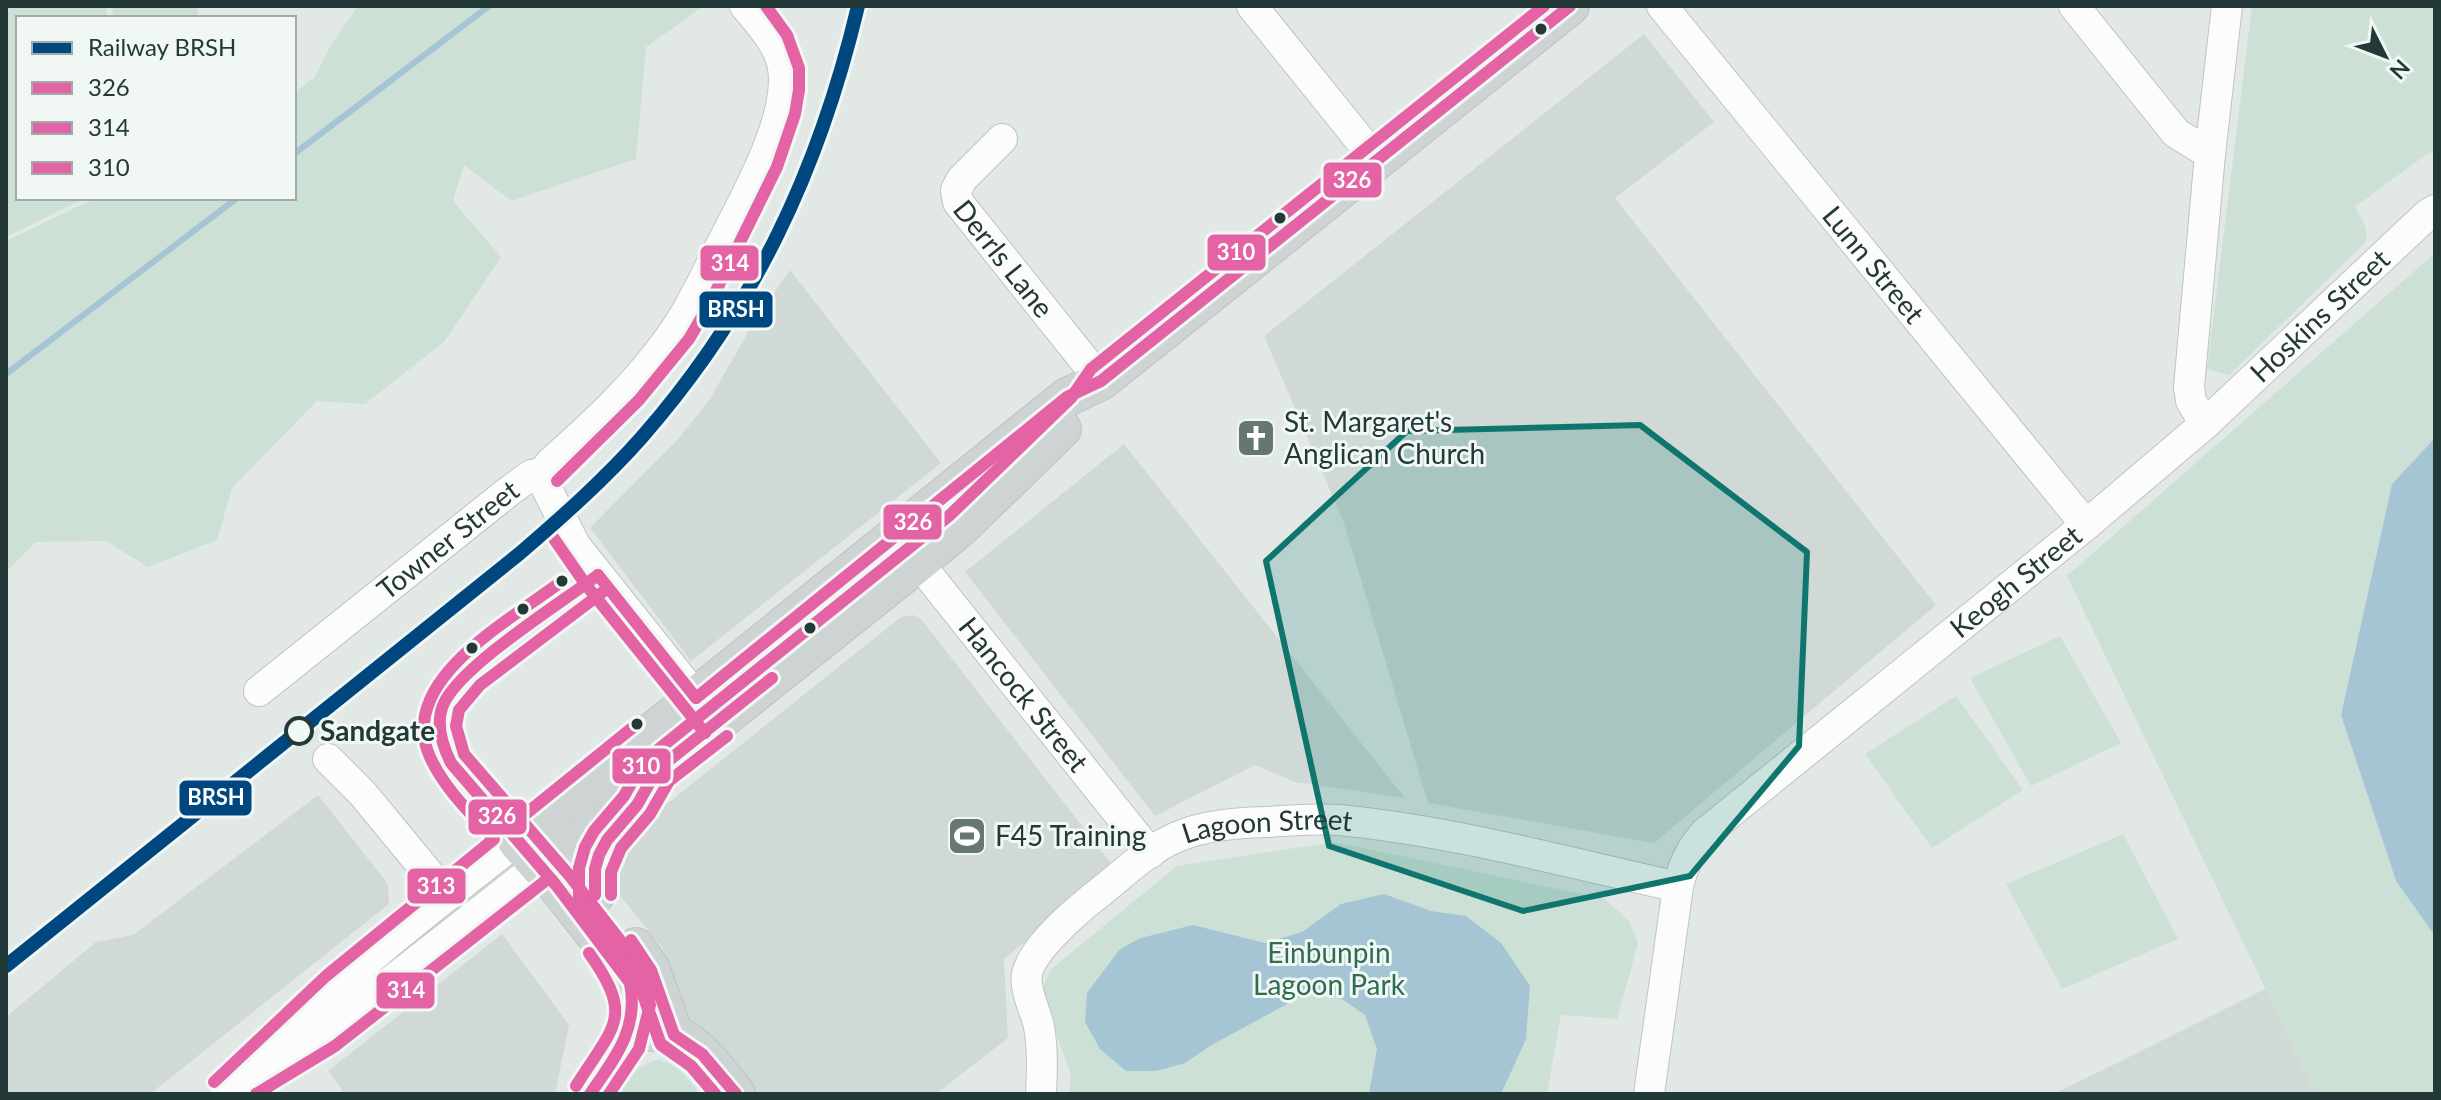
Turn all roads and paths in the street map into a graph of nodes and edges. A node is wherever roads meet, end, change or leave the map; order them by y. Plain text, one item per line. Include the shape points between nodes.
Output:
1 (745, 6) edge
2 (1252, 6) edge
3 (1570, 6) edge
4 (1662, 6) edge
5 (2074, 6) edge
6 (2227, 6) edge
7 (1002, 139) dead end
8 (2210, 154) junction
9 (1376, 160) junction
10 (2435, 210) edge
11 (1101, 381) junction
12 (2205, 424) junction
13 (544, 472) junction
14 (2086, 525) junction
15 (908, 549) junction
16 (259, 691) dead end
17 (706, 711) junction
18 (328, 759) dead end
19 (657, 770) junction
20 (539, 844) junction
21 (1150, 853) junction
22 (1678, 887) junction
23 (595, 895) junction
24 (447, 896) junction
25 (674, 1035) junction
26 (624, 1044) junction
27 (231, 1090) edge
28 (590, 1094) edge
29 (736, 1094) edge
30 (1041, 1094) edge
31 (1649, 1094) edge

1 - 13 street, Towner Street via 783,64 785,84 762,163 669,339 605,414
2 - 9 street
3 - 9 main road
4 - 14 street, Lunn Street
5 - 8 street via 2176,133
6 - 8 street
7 - 11 street, Derrls Lane via 962,179 956,190 958,202
8 - 12 street via 2189,387
9 - 11 main road
10 - 12 street, Hoskins Street
11 - 15 main road via 1067,397
12 - 14 street, Keogh Street
13 - 16 street, Towner Street via 508,492
13 - 17 street via 544,483 575,545
14 - 22 street, Keogh Street via 1705,833 1692,848
15 - 17 main road
15 - 21 street, Hancock Street
17 - 19 main road
17 - 20 main road
18 - 24 street
19 - 20 main road
19 - 23 main road via 599,855
20 - 23 main road
20 - 24 street
20 - 26 main road via 630,983 634,1003
20 - 27 street via 325,1033
21 - 22 street, Lagoon Street via 1176,837 1235,823 1338,820 1405,829
21 - 30 street, Lagoon Street via 1089,901 1033,959 1027,975 1039,1027
22 - 31 street, Keogh Street
23 - 25 main road via 651,970
24 - 27 street via 313,1009
25 - 26 main road via 657,1031
25 - 29 main road via 702,1054
26 - 28 main road

